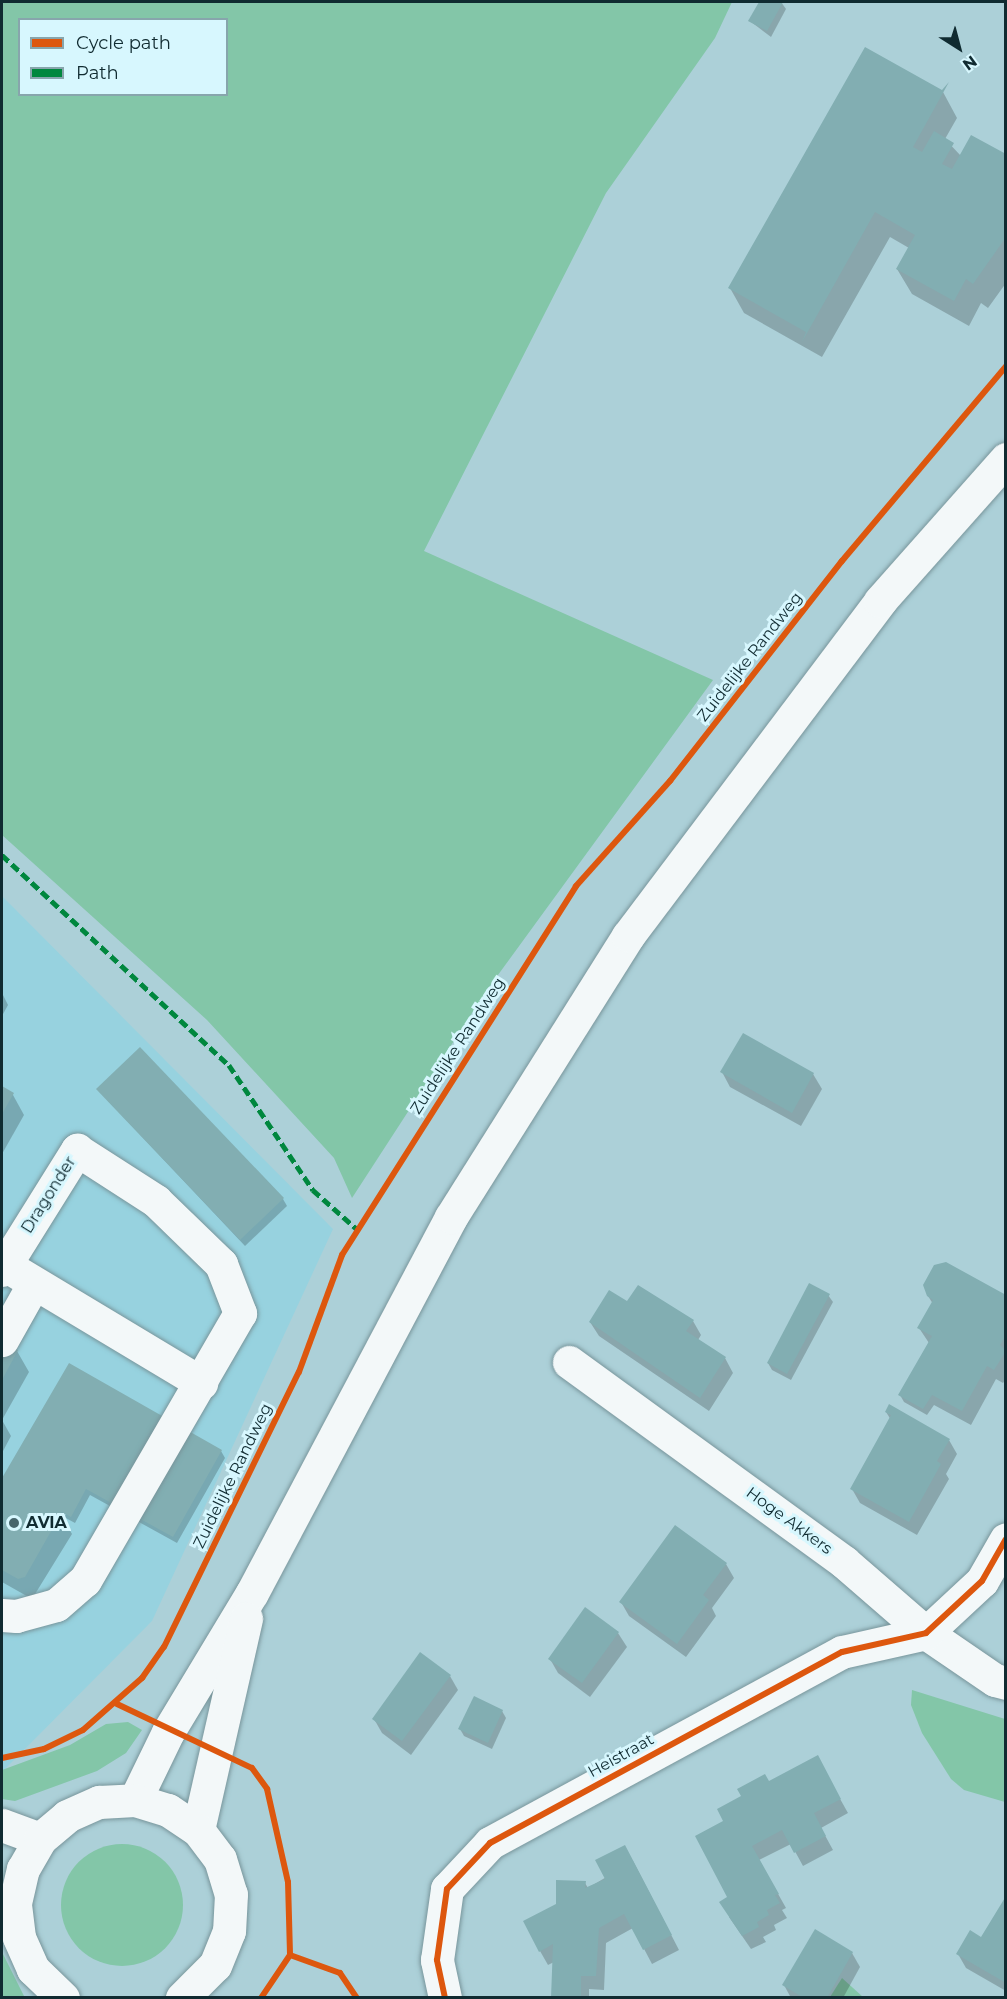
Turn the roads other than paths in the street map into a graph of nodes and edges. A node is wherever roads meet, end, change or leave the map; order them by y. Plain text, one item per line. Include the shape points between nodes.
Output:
1 (1005, 459) edge
2 (3, 1268) edge
3 (34, 1283) junction
4 (2, 1340) edge
5 (569, 1362) dead end
6 (201, 1383) junction
7 (1005, 1539) edge
8 (252, 1593) junction
9 (2, 1615) edge
10 (926, 1633) junction
11 (1005, 1683) edge
12 (135, 1800) junction
13 (2, 1825) edge
14 (198, 1830) junction
15 (40, 1839) junction
16 (9, 1910) edge
17 (59, 1996) edge
18 (182, 1998) edge
19 (445, 1998) edge

1 - 8 main road via 880,601 628,936 451,1217
2 - 3 main road
2 - 6 main road, Dragonder via 78,1149 156,1201 221,1264 240,1313
3 - 4 main road
3 - 6 main road
5 - 10 main road, Hoge Akkers via 844,1562
6 - 9 main road via 86,1580 56,1605 16,1616
7 - 10 main road via 982,1581
8 - 12 main road via 168,1732
8 - 14 main road
10 - 11 main road, Hoge Akkers
10 - 19 main road, Heistraat via 842,1652 490,1843 447,1889 437,1960
12 - 14 main road via 168,1810
12 - 15 main road via 99,1802 67,1816
13 - 15 main road
14 - 18 main road via 220,1860 231,1894 229,1931 215,1965
15 - 16 main road via 22,1869
16 - 17 main road via 33,1969

